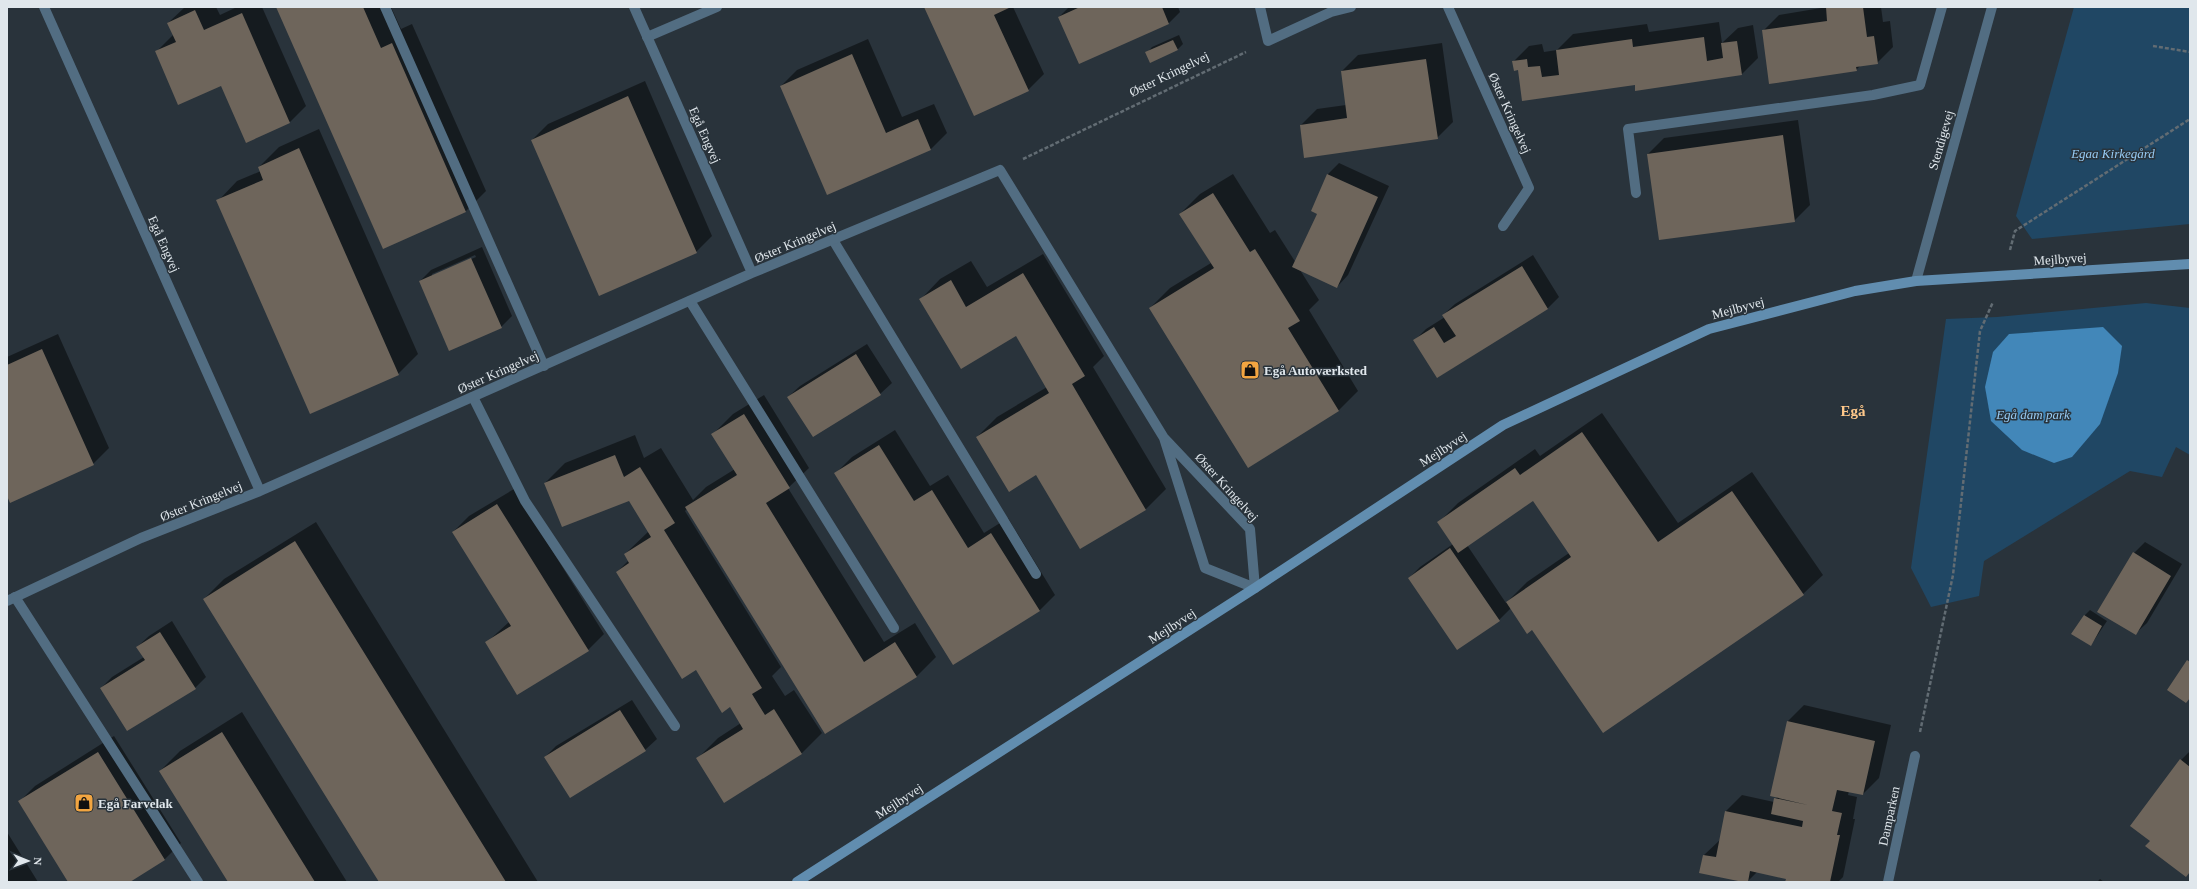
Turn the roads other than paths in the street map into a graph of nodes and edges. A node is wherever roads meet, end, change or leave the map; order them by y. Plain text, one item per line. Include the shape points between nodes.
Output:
1 (44, 7) edge
2 (385, 7) edge
3 (634, 7) edge
4 (717, 7) edge
5 (1260, 7) edge
6 (1351, 7) edge
7 (1448, 7) edge
8 (1942, 7) edge
9 (1992, 7) edge
10 (647, 37) junction
11 (1636, 192) dead end
12 (1503, 226) dead end
13 (833, 240) junction
14 (2190, 264) edge
15 (752, 273) junction
16 (1916, 281) junction
17 (690, 301) junction
18 (544, 366) junction
19 (473, 397) junction
20 (1164, 438) junction
21 (260, 491) junction
22 (1036, 574) dead end
23 (1255, 588) junction
24 (11, 599) edge
25 (894, 628) dead end
26 (676, 726) dead end
27 (1915, 756) road end
28 (198, 882) edge
29 (797, 882) edge
30 (1888, 882) edge

1 - 21 street, Egå Engvej
2 - 18 street
3 - 10 street, Egå Engvej
4 - 10 street
5 - 6 street via 1268,41 1331,12
7 - 12 street, Øster Kringelvej via 1529,188
8 - 11 street via 1920,85 1873,95 1628,129
9 - 16 street, Stendigevej
10 - 15 street, Egå Engvej
13 - 15 street, Øster Kringelvej
13 - 20 street, Øster Kringelvej via 1000,170
13 - 22 street
14 - 16 street, Mejlbyvej
15 - 17 street, Øster Kringelvej
16 - 23 street, Mejlbyvej via 1855,291 1709,329 1687,339 1503,425
17 - 18 street, Øster Kringelvej
17 - 25 street
18 - 19 street, Øster Kringelvej
19 - 21 street, Øster Kringelvej
19 - 26 street via 525,500
20 - 23 street, Øster Kringelvej via 1250,529
20 - 23 street, Øster Kringelvej via 1205,568
21 - 24 street, Øster Kringelvej via 141,538
23 - 29 street, Mejlbyvej
24 - 28 street
27 - 30 street, Damparken

